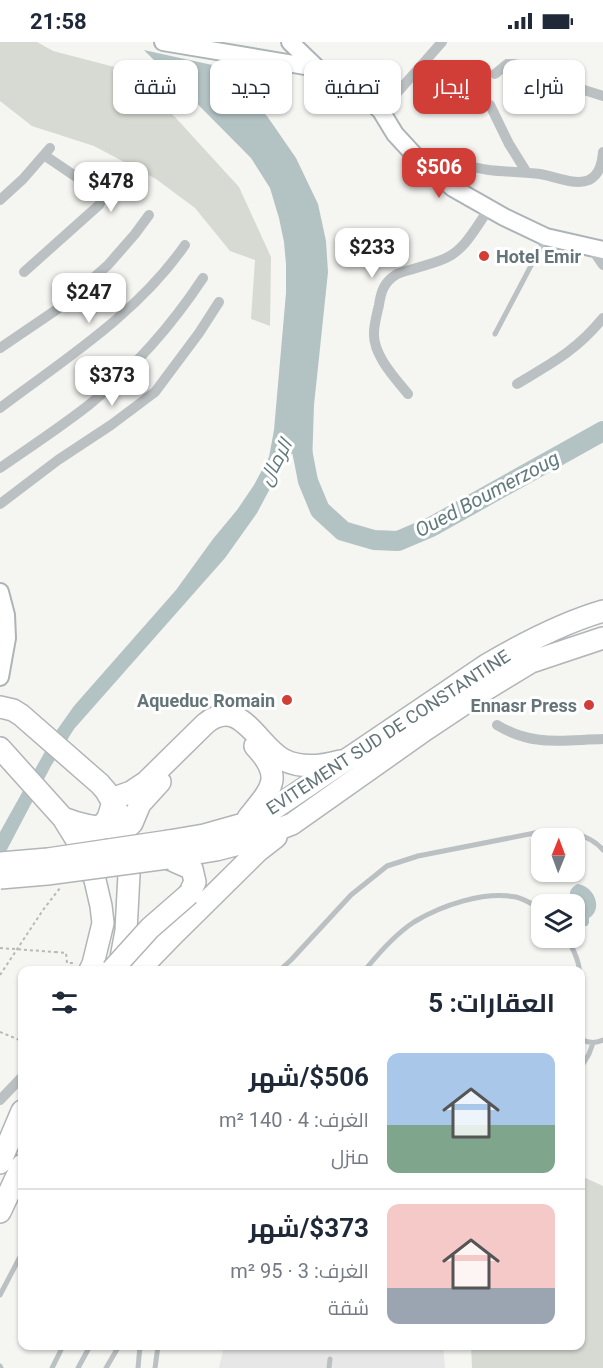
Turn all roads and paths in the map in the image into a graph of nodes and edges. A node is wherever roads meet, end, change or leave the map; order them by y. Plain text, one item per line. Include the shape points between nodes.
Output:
1 (163, 42) edge
2 (290, 42) edge
3 (442, 42) edge
4 (308, 60) edge
5 (304, 66) edge
6 (495, 74) dead end
7 (401, 88) edge
8 (603, 96) edge
9 (491, 107) edge
10 (383, 114) edge
11 (603, 152) edge
12 (418, 159) junction
13 (527, 173) junction
14 (0, 200) edge
15 (489, 208) junction
16 (149, 215) dead end
17 (546, 237) junction
18 (185, 245) dead end
19 (598, 249) edge
20 (603, 265) edge
21 (24, 273) dead end
22 (203, 278) dead end
23 (219, 302) dead end
24 (603, 318) edge
25 (495, 334) dead end
26 (0, 348) edge
27 (517, 384) dead end
28 (408, 394) dead end
29 (0, 408) edge
30 (0, 468) edge
31 (0, 504) edge
32 (0, 592) edge
33 (603, 611) edge
34 (598, 642) edge
35 (0, 677) edge
36 (0, 707) edge
37 (497, 725) dead end
38 (603, 739) edge
39 (1, 749) edge
40 (352, 757) junction
41 (113, 802) junction
42 (63, 818) junction
43 (243, 824) junction
44 (292, 824) junction
45 (101, 827) junction
46 (124, 828) junction
47 (168, 850) junction
48 (603, 850) edge
49 (84, 852) junction
50 (0, 863) edge
51 (129, 874) junction
52 (0, 878) edge
53 (95, 880) junction
54 (60, 888) dead end
55 (531, 904) edge
56 (0, 948) edge
57 (573, 948) edge
58 (86, 966) edge
59 (99, 966) edge
60 (108, 966) edge
61 (120, 966) edge
62 (143, 966) edge
63 (284, 966) edge
64 (368, 966) edge
65 (580, 966) edge
66 (0, 975) edge
67 (0, 1032) edge
68 (18, 1039) edge
69 (603, 1040) edge
70 (585, 1042) edge
71 (593, 1043) junction
72 (585, 1061) edge
73 (18, 1081) edge
74 (0, 1100) edge
75 (18, 1121) edge
76 (18, 1138) edge
77 (0, 1163) edge
78 (0, 1168) edge
79 (18, 1174) edge
80 (0, 1212) edge
81 (18, 1261) edge
82 (0, 1295) edge
83 (61, 1350) edge
84 (88, 1350) edge
85 (117, 1350) edge
86 (140, 1350) edge
87 (157, 1350) edge
88 (330, 1359) dead end
89 (52, 1368) edge
90 (78, 1368) edge
91 (106, 1368) edge
92 (138, 1368) edge
93 (155, 1368) edge
94 (329, 1368) edge

1 - 5 street
2 - 4 street
3 - 7 street
6 - 8 street via 507,64 519,65 545,78
9 - 13 street
10 - 12 street
11 - 13 street via 600,170 589,180
12 - 13 street
12 - 15 street via 453,188
14 - 21 street via 47,151 100,193 99,205
15 - 17 street
15 - 28 street via 454,254 397,274 382,288 374,335 377,350
16 - 26 street via 108,265 59,308
17 - 19 street
17 - 25 lane
18 - 29 street via 171,266 113,323
19 - 20 street
22 - 30 street via 180,312 127,371 89,404
23 - 31 street via 155,392
24 - 27 street via 570,352
32 - 35 street via 7,638
33 - 40 highway, EVITEMENT SUD DE CONSTANTINE via 525,642
34 - 44 highway, EVITEMENT SUD DE CONSTANTINE via 531,662 425,730
36 - 41 highway via 21,715 93,776
37 - 38 street via 535,740
39 - 42 highway
40 - 41 highway via 323,765 293,764 275,754 243,721 219,715 205,723 139,788 119,795
40 - 43 highway, EVITEMENT SUD DE CONSTANTINE via 275,808
41 - 45 highway
41 - 46 highway
42 - 45 highway
42 - 49 highway
43 - 46 highway via 268,793 272,773 268,760 244,734 222,727 208,735 148,794 132,823
43 - 47 highway, EVITEMENT SUD DE CONSTANTINE
44 - 47 highway, EVITEMENT SUD DE CONSTANTINE via 216,850
44 - 62 highway via 258,851
45 - 46 highway
45 - 49 highway
46 - 51 highway
47 - 50 highway, bridge
47 - 52 highway, bridge via 47,874
47 - 60 highway, bridge via 192,869 195,882 189,894 117,964
48 - 63 lane via 579,835 545,831 418,856 387,866 351,895
49 - 53 highway
51 - 53 highway via 113,884
51 - 61 highway
53 - 59 highway via 103,923
54 - 66 path
55 - 64 lane via 517,897 488,896 460,902 413,923
56 - 58 path, bridge via 66,953 67,963
57 - 65 lane
67 - 68 path
69 - 71 lane
70 - 71 lane
71 - 72 lane
73 - 74 street
75 - 77 highway
76 - 78 highway
79 - 80 highway
81 - 82 lane
83 - 89 lane
84 - 90 lane
85 - 91 lane
86 - 92 lane
87 - 93 lane
88 - 94 lane

